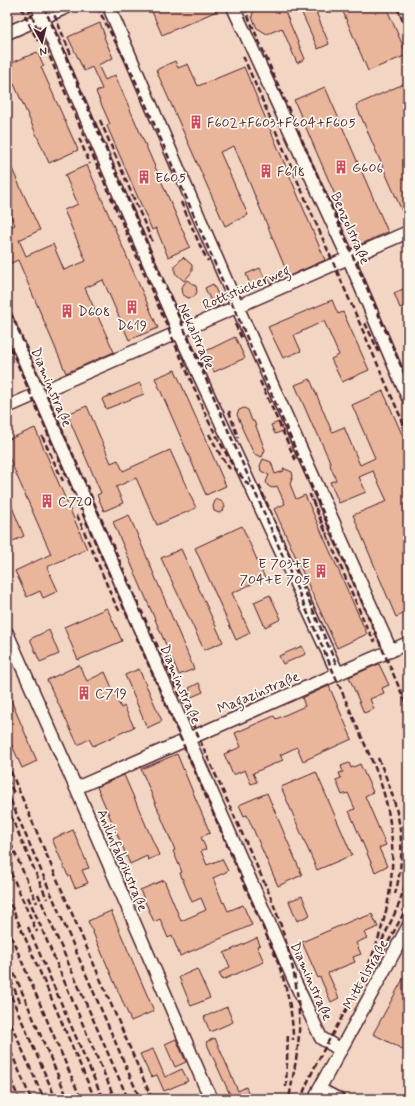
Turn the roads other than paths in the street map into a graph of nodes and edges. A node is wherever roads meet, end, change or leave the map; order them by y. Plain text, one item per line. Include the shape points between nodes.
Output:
1 (68, 7) edge
2 (109, 7) edge
3 (233, 7) edge
4 (404, 7) edge
5 (40, 12) edge
6 (408, 16) edge
7 (7, 33) edge
8 (408, 232) edge
9 (349, 259) junction
10 (237, 306) junction
11 (7, 320) edge
12 (179, 332) junction
13 (38, 393) junction
14 (408, 398) edge
15 (7, 407) edge
16 (7, 633) edge
17 (408, 643) edge
18 (391, 651) junction
19 (338, 674) junction
20 (188, 738) junction
21 (76, 788) junction
22 (408, 927) edge
23 (341, 1050) junction
24 (317, 1094) edge
25 (212, 1099) edge
26 (338, 1099) edge

1 - 5 street
2 - 10 street
3 - 9 street, Benzolstraße
4 - 6 street
5 - 7 street
5 - 12 street, Nekalstraße
8 - 9 street, Rottstückerweg
9 - 10 street, Rottstückerweg
9 - 14 street, Benzolstraße
10 - 12 street, Rottstückerweg
10 - 18 street
11 - 13 street, Diaminstraße
12 - 13 street, Rottstückerweg
12 - 19 street, Nekalstraße
13 - 15 street, Rottstückerweg
13 - 20 street, Diaminstraße
16 - 21 street, Anilinfabrikstraße
17 - 18 street, Magazinstraße
18 - 19 street, Magazinstraße
19 - 20 street, Magazinstraße
20 - 21 street, Magazinstraße
20 - 23 street, Diaminstraße via 321,1038
21 - 25 street, Anilinfabrikstraße
22 - 23 street, Mittelstraße
23 - 24 street, Mittelstraße
24 - 26 street

